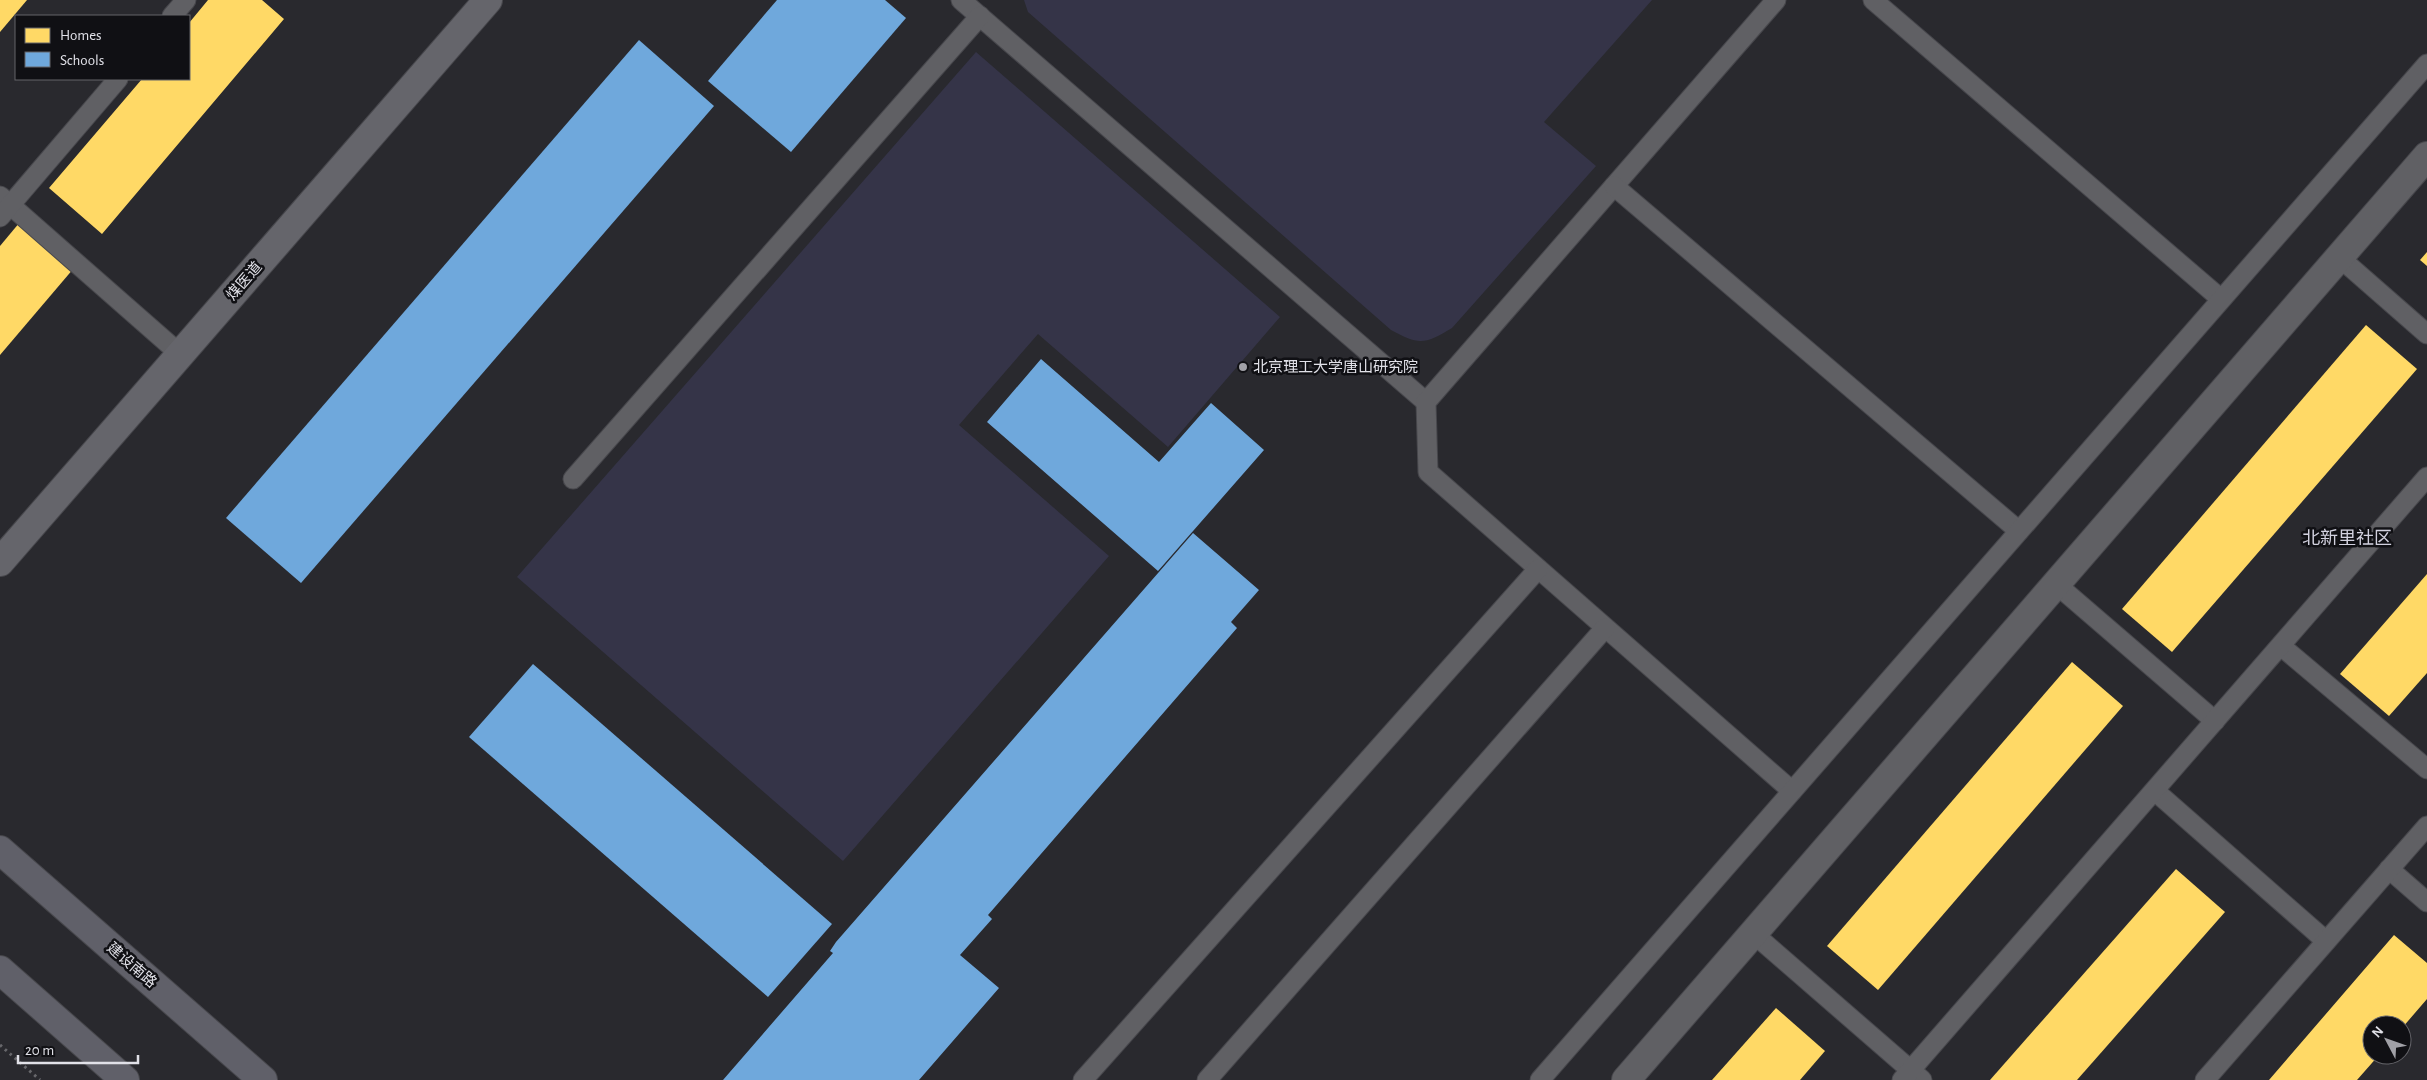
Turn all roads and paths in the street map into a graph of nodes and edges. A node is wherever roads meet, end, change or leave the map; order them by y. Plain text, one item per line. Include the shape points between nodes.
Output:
1 (186, 0) edge
2 (488, 0) edge
3 (1776, 0) edge
4 (1873, 0) edge
5 (966, 1) edge
6 (173, 15) edge
7 (980, 16) junction
8 (2427, 64) edge
9 (117, 80) edge
10 (2427, 156) edge
11 (1614, 186) junction
12 (3, 206) edge
13 (2339, 257) junction
14 (2221, 299) junction
15 (2427, 334) edge
16 (180, 354) junction
17 (1426, 402) junction
18 (2427, 478) edge
19 (573, 479) dead end
20 (2019, 531) junction
21 (0, 562) edge
22 (1538, 568) junction
23 (2056, 584) junction
24 (1605, 628) junction
25 (2280, 646) junction
26 (2215, 721) junction
27 (2427, 769) edge
28 (1792, 791) junction
29 (2154, 791) junction
30 (2427, 826) edge
31 (0, 850) edge
32 (2389, 869) junction
33 (2427, 902) edge
34 (1754, 934) junction
35 (2326, 941) junction
36 (0, 970) edge
37 (0, 1045) edge
38 (1911, 1077) edge
39 (40, 1080) edge
40 (126, 1080) edge
41 (263, 1080) edge
42 (1083, 1080) edge
43 (1207, 1080) edge
44 (1540, 1080) edge
45 (1626, 1080) edge
46 (2205, 1080) edge

1 - 6 lane
2 - 16 street, 煤医道
3 - 11 lane
4 - 14 lane
5 - 7 lane
7 - 17 lane
7 - 19 lane
8 - 14 lane
9 - 12 lane
10 - 13 street
11 - 17 lane
11 - 20 lane
12 - 16 lane
13 - 15 lane
13 - 23 street
14 - 20 lane
16 - 21 street, 煤医道
17 - 22 lane via 1428,472
18 - 25 lane
20 - 28 lane
22 - 24 lane
22 - 42 lane
23 - 26 lane
23 - 34 street
24 - 28 lane
24 - 43 lane
25 - 26 lane
25 - 27 lane
26 - 29 lane
28 - 44 lane
29 - 35 lane
29 - 38 lane
30 - 32 lane
31 - 41 main road, 建设南路
32 - 33 lane
32 - 35 lane
34 - 38 lane
34 - 45 street
35 - 46 lane
36 - 40 main road
37 - 39 path

